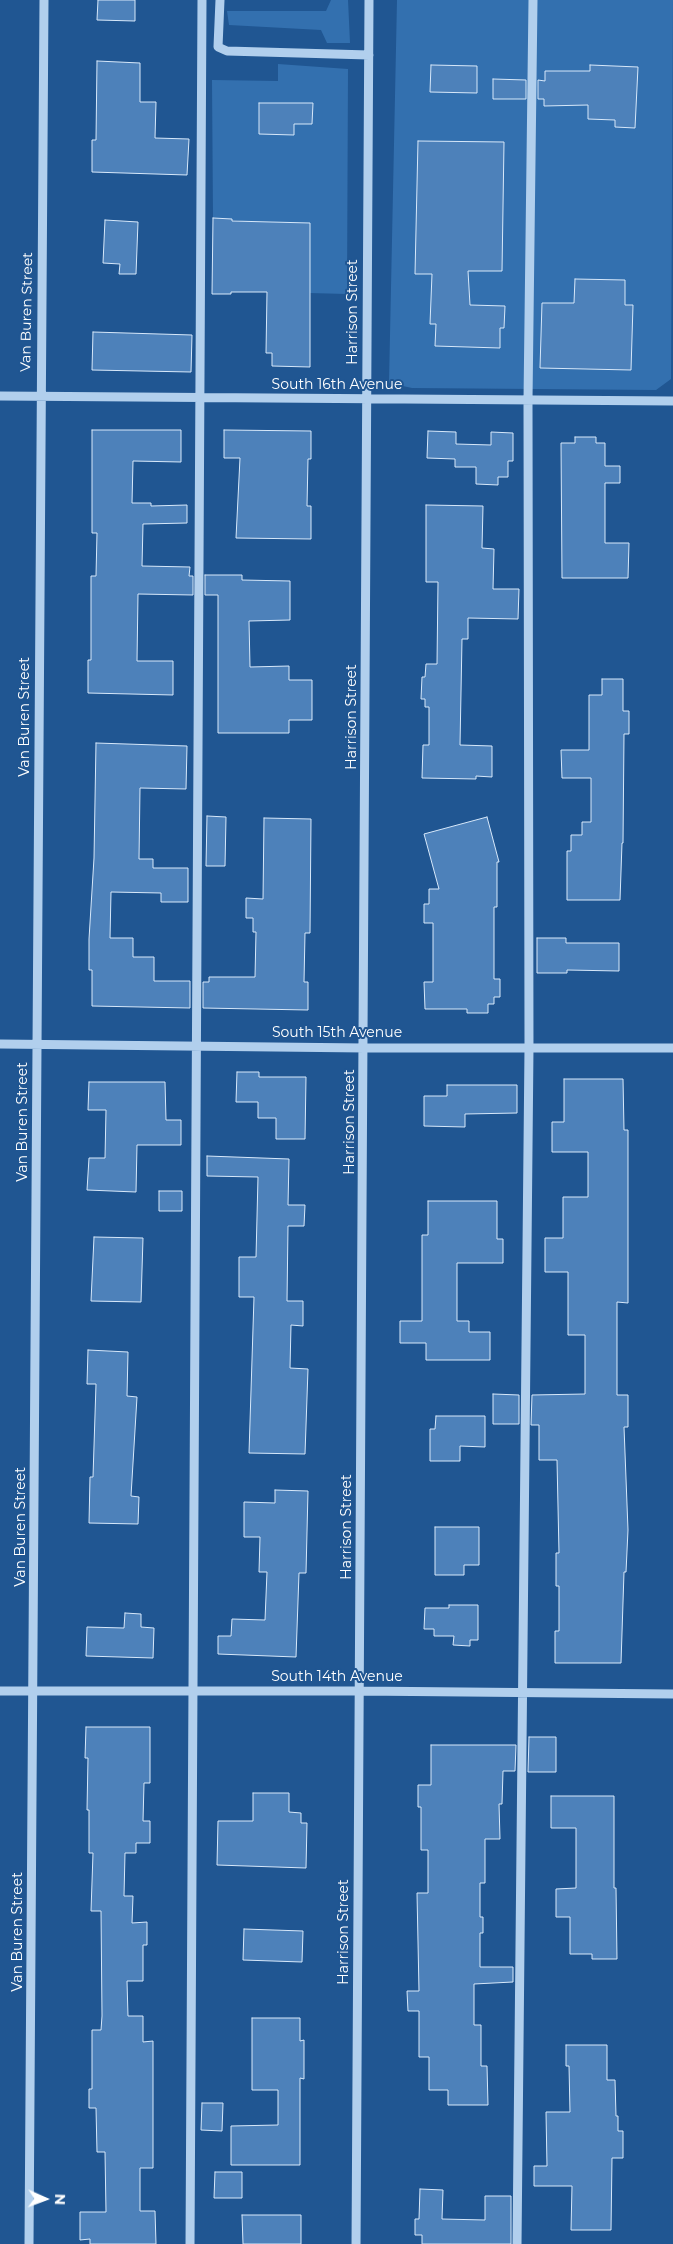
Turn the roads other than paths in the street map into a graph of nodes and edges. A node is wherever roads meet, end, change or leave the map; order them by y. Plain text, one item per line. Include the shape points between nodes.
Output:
1 (44, 0) edge
2 (202, 0) edge
3 (220, 0) edge
4 (369, 0) edge
5 (533, 0) edge
6 (369, 55) junction
7 (0, 396) edge
8 (40, 397) junction
9 (200, 398) junction
10 (367, 399) junction
11 (528, 400) junction
12 (673, 401) edge
13 (0, 1044) edge
14 (37, 1044) junction
15 (197, 1046) junction
16 (365, 1048) junction
17 (529, 1048) junction
18 (673, 1048) edge
19 (0, 1691) edge
20 (34, 1691) junction
21 (193, 1691) junction
22 (360, 1691) junction
23 (521, 1692) junction
24 (673, 1694) edge
25 (29, 2244) edge
26 (190, 2244) edge
27 (356, 2244) edge
28 (517, 2244) edge

1 - 8 street, Van Buren Street
2 - 9 street
3 - 6 street via 218,47 227,51
4 - 6 street, Harrison Street
5 - 11 street
6 - 10 street, Harrison Street
7 - 8 street, South 16th Avenue
8 - 9 street, South 16th Avenue
8 - 14 street, Van Buren Street
9 - 10 street, South 16th Avenue
9 - 15 street
10 - 11 street, South 16th Avenue
10 - 16 street, Harrison Street
11 - 12 street, South 16th Avenue
11 - 17 street
13 - 14 street, South 15th Avenue
14 - 15 street, South 15th Avenue
14 - 20 street, Van Buren Street
15 - 16 street, South 15th Avenue
15 - 21 street
16 - 17 street, South 15th Avenue
16 - 22 street, Harrison Street
17 - 18 street, South 15th Avenue
17 - 23 street
19 - 20 street, South 14th Avenue
20 - 21 street, South 14th Avenue
20 - 25 street, Van Buren Street
21 - 22 street, South 14th Avenue
21 - 26 street
22 - 23 street, South 14th Avenue
22 - 27 street, Harrison Street
23 - 24 street, South 14th Avenue
23 - 28 street

